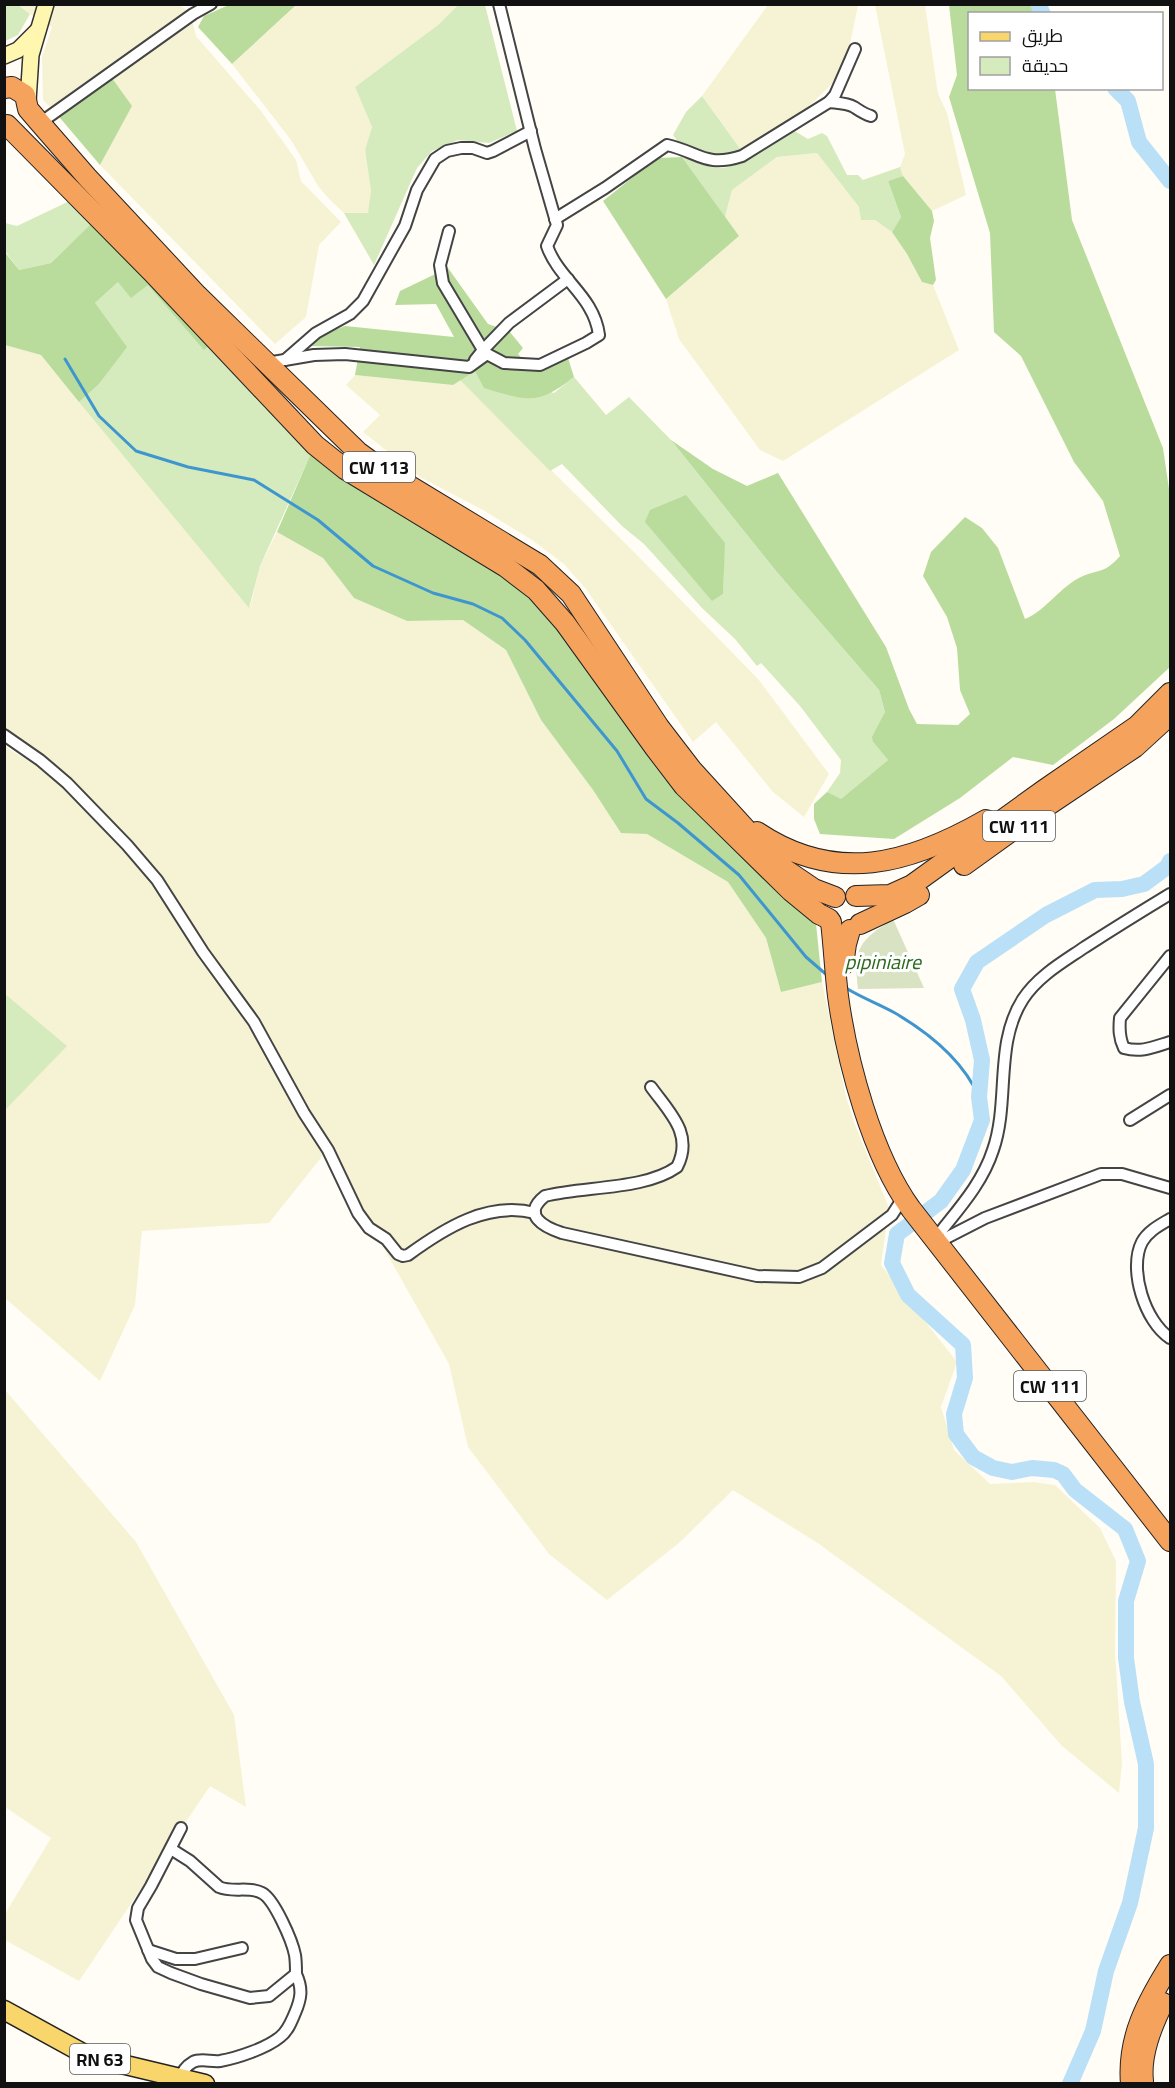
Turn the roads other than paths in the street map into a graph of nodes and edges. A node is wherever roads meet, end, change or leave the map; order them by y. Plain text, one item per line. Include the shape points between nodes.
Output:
1 (46, 4) edge
2 (211, 4) edge
3 (499, 4) edge
4 (38, 30) junction
5 (855, 49) dead end
6 (31, 55) junction
7 (4, 56) edge
8 (7, 88) edge
9 (829, 102) junction
10 (32, 111) junction
11 (871, 116) dead end
12 (6, 124) edge
13 (531, 131) junction
14 (555, 219) junction
15 (449, 231) dead end
16 (568, 279) junction
17 (483, 350) junction
18 (275, 362) junction
19 (469, 367) junction
20 (1170, 693) edge
21 (1170, 716) edge
22 (4, 735) edge
23 (1044, 790) junction
24 (731, 813) junction
25 (1170, 894) edge
26 (856, 896) junction
27 (835, 897) junction
28 (830, 921) junction
29 (855, 927) junction
30 (1170, 956) edge
31 (839, 973) junction
32 (1170, 1042) edge
33 (651, 1087) dead end
34 (1170, 1095) edge
35 (1130, 1120) dead end
36 (1170, 1188) edge
37 (911, 1203) junction
38 (535, 1213) junction
39 (1170, 1219) edge
40 (939, 1230) junction
41 (1170, 1338) edge
42 (1170, 1521) edge
43 (1170, 1541) edge
44 (181, 1828) dead end
45 (171, 1849) junction
46 (242, 1948) dead end
47 (148, 1950) junction
48 (1170, 1965) edge
49 (296, 1974) junction
50 (1170, 1989) edge
51 (4, 2010) edge
52 (179, 2080) edge
53 (205, 2084) edge
54 (1131, 2084) edge
55 (1143, 2084) edge

1 - 4 main road
2 - 10 street
3 - 13 street
4 - 6 main road
4 - 7 main road via 18,50
5 - 9 street
6 - 8 main road
6 - 10 main road
8 - 10 highway via 25,95
9 - 11 street via 843,103
9 - 14 street via 742,156 729,160 705,160 667,145
10 - 12 highway via 21,121
10 - 18 highway, CW 113 via 87,177 191,288
12 - 28 highway via 315,445 345,469 506,567 536,590 565,623 674,774 791,891
13 - 14 street
13 - 18 street via 487,153 462,148 435,159 417,190 405,226 363,301 343,320 316,333
14 - 16 street via 557,225 547,246
15 - 17 street via 440,265 443,283
16 - 17 street via 509,323
16 - 19 street via 597,320 599,335 540,365 504,363 487,354
17 - 19 street
18 - 19 street via 345,354
18 - 24 highway, CW 113 via 358,452 540,565 572,594 665,735
20 - 23 highway via 1137,726
21 - 29 highway, CW 111 via 1135,747 952,873 905,903
22 - 38 street via 67,783 156,880 254,1022 369,1228 403,1256 485,1212 510,1209
23 - 24 highway via 944,843 895,859 861,863 798,854
23 - 26 highway, CW 111 via 905,890 882,896
24 - 27 highway via 793,875
25 - 40 street via 1056,966 1022,1000 1012,1019 1006,1047 994,1149 975,1188
26 - 27 highway via 846,893
26 - 29 highway via 864,912
27 - 28 highway via 828,907
28 - 29 highway via 840,929
28 - 31 highway, CW 111
29 - 31 highway
30 - 32 street via 1120,1018 1119,1027 1124,1048 1134,1051
31 - 37 highway, CW 111 via 859,1056
33 - 38 street via 682,1132 684,1148 676,1167 640,1182 545,1196
34 - 35 street
36 - 40 street via 1122,1174 1101,1174 985,1218
37 - 38 street via 822,1268 799,1277 757,1276 562,1233 539,1222
37 - 40 highway, CW 111
39 - 41 street via 1142,1241 1137,1271 1149,1312
40 - 42 highway, CW 111
40 - 43 highway, CW 111
44 - 45 street
45 - 47 street via 138,1908 136,1920
45 - 49 street via 225,1890 260,1891 269,1897 295,1954
46 - 47 street via 195,1959 176,1959
47 - 49 street via 158,1966 171,1973 250,1998 269,1996
48 - 54 highway via 1136,2029 1130,2060
49 - 52 street via 301,1999 281,2037 236,2057 192,2063
50 - 55 highway via 1149,2036
51 - 52 main road, RN 63 via 88,2056
52 - 53 main road, RN 63

